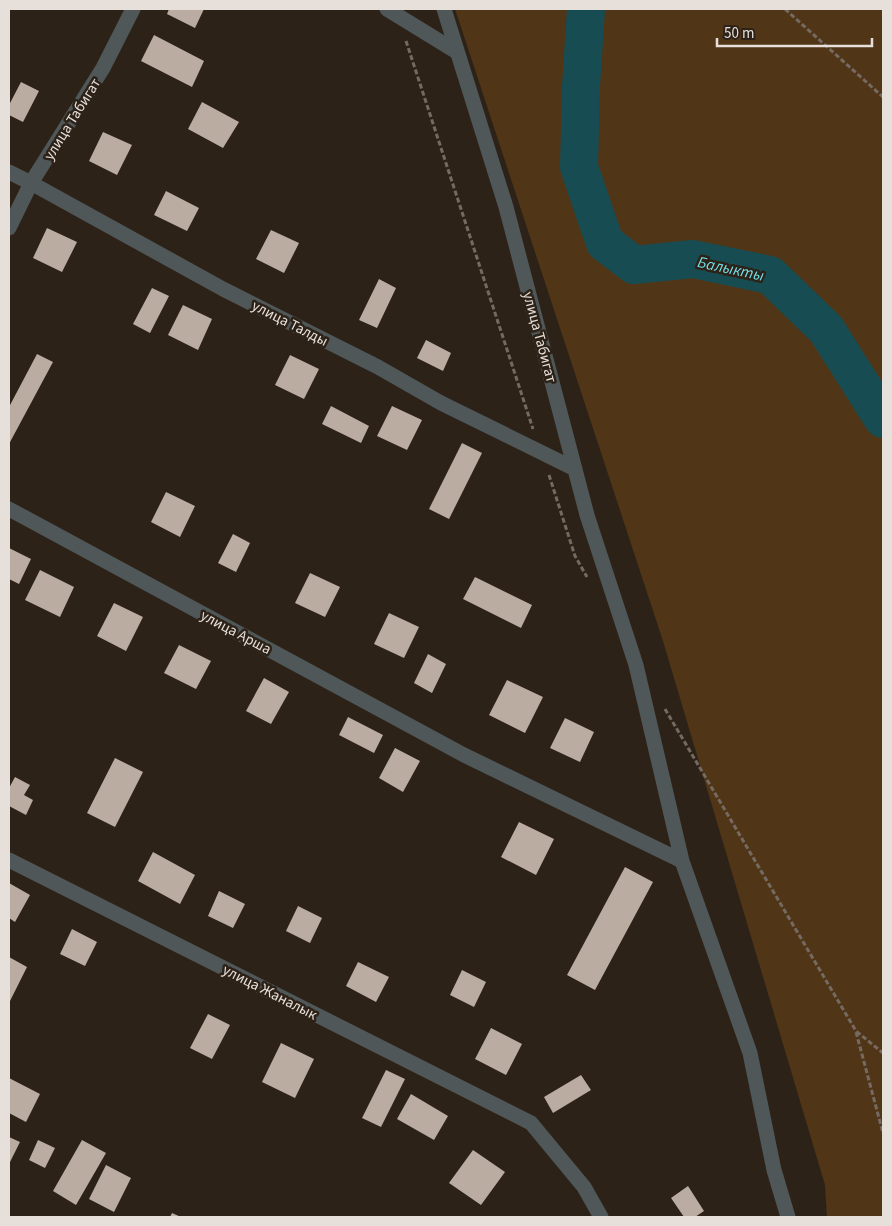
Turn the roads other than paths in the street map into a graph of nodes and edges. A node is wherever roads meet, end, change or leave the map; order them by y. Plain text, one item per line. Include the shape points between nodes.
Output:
1 (133, 9) edge
2 (387, 9) edge
3 (444, 9) edge
4 (457, 52) junction
5 (9, 172) edge
6 (31, 183) junction
7 (9, 228) edge
8 (575, 469) junction
9 (9, 509) edge
10 (9, 860) edge
11 (682, 861) junction
12 (601, 1217) edge
13 (788, 1217) edge

1 - 6 street, улица Табигат via 103,68
2 - 4 street
3 - 4 street, улица Табигат
4 - 8 street, улица Табигат via 506,207
5 - 6 street, улица Талды
6 - 7 street, улица Табигат
6 - 8 street, улица Талды via 223,290
8 - 11 street, улица Табигат via 636,665
9 - 11 street, улица Арша via 464,755
10 - 12 street, улица Жаналык via 530,1122 584,1187
11 - 13 street, улица Табигат via 750,1053 774,1170

